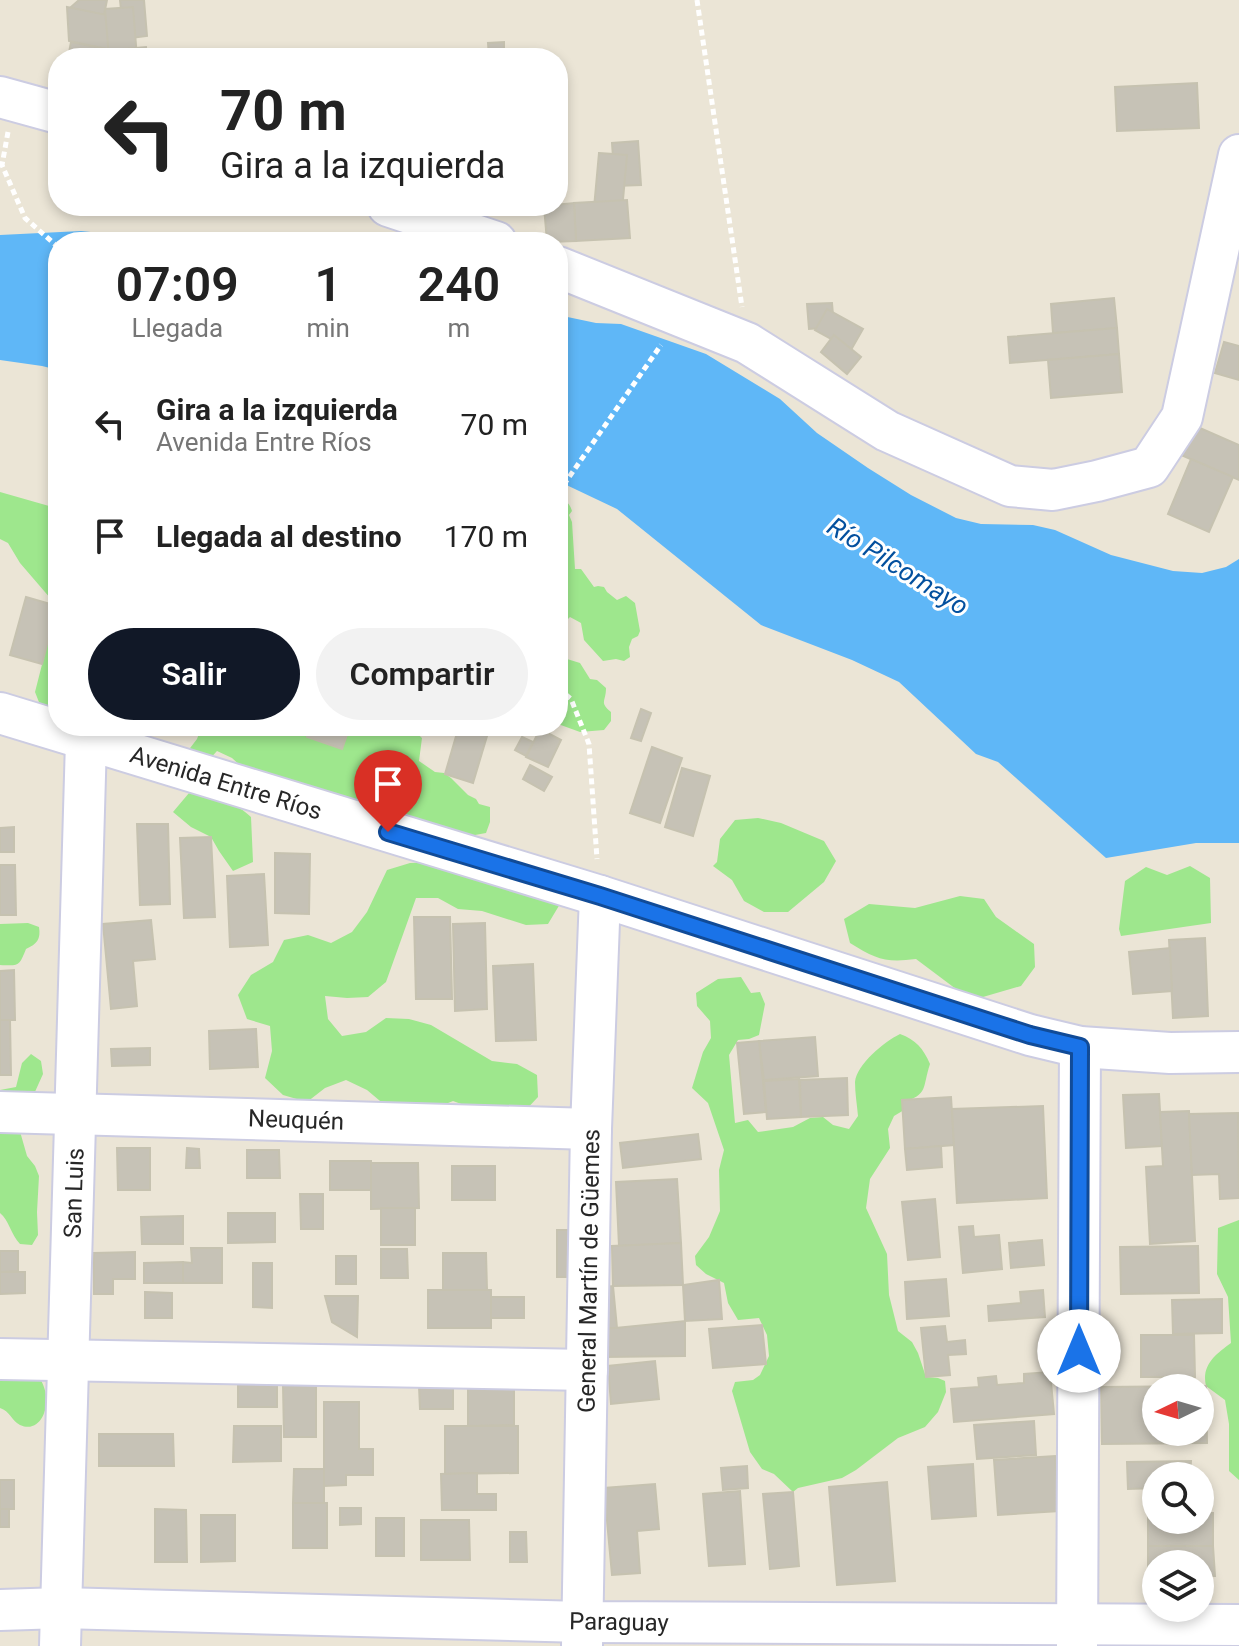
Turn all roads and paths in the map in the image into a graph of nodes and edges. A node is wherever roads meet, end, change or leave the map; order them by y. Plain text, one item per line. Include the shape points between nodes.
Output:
1 (697, 0) edge
2 (3, 98) edge
3 (48, 110) edge
4 (1239, 155) edge
5 (418, 216) edge
6 (466, 232) edge
7 (48, 238) edge
8 (568, 271) edge
9 (747, 343) junction
10 (661, 345) dead end
11 (568, 478) edge
12 (568, 696) edge
13 (0, 713) edge
14 (48, 729) edge
15 (71, 736) edge
16 (86, 741) junction
17 (600, 896) junction
18 (1080, 1047) junction
19 (1239, 1052) edge
20 (0, 1112) edge
21 (77, 1114) junction
22 (591, 1129) junction
23 (0, 1359) edge
24 (69, 1360) junction
25 (587, 1370) junction
26 (0, 1610) edge
27 (1239, 1625) edge
28 (61, 1627) edge
29 (583, 1634) edge
30 (1077, 1635) edge

1 - 9 path
2 - 3 street
2 - 7 path via 9,128 2,165 25,218
4 - 9 street via 1182,417 1149,467 1053,490 1010,486 887,431
5 - 6 street
8 - 9 street
10 - 11 path
12 - 17 path via 589,744
13 - 14 street, Avenida Entre Ríos
15 - 16 street, Avenida Entre Ríos
16 - 17 street, Avenida Entre Ríos
16 - 21 street, San Luis
17 - 18 street, Avenida Entre Ríos
17 - 22 street, General Martín de Güemes
18 - 19 street, Avenida Entre Ríos
18 - 30 street
20 - 21 street, Neuquén
21 - 22 street, Neuquén
21 - 24 street, San Luis
22 - 25 street, General Martín de Güemes
23 - 24 street
24 - 25 street
24 - 28 street, San Luis
25 - 29 street, General Martín de Güemes
26 - 28 street, Paraguay
27 - 30 street, Paraguay
28 - 29 street, Paraguay
29 - 30 street, Paraguay

